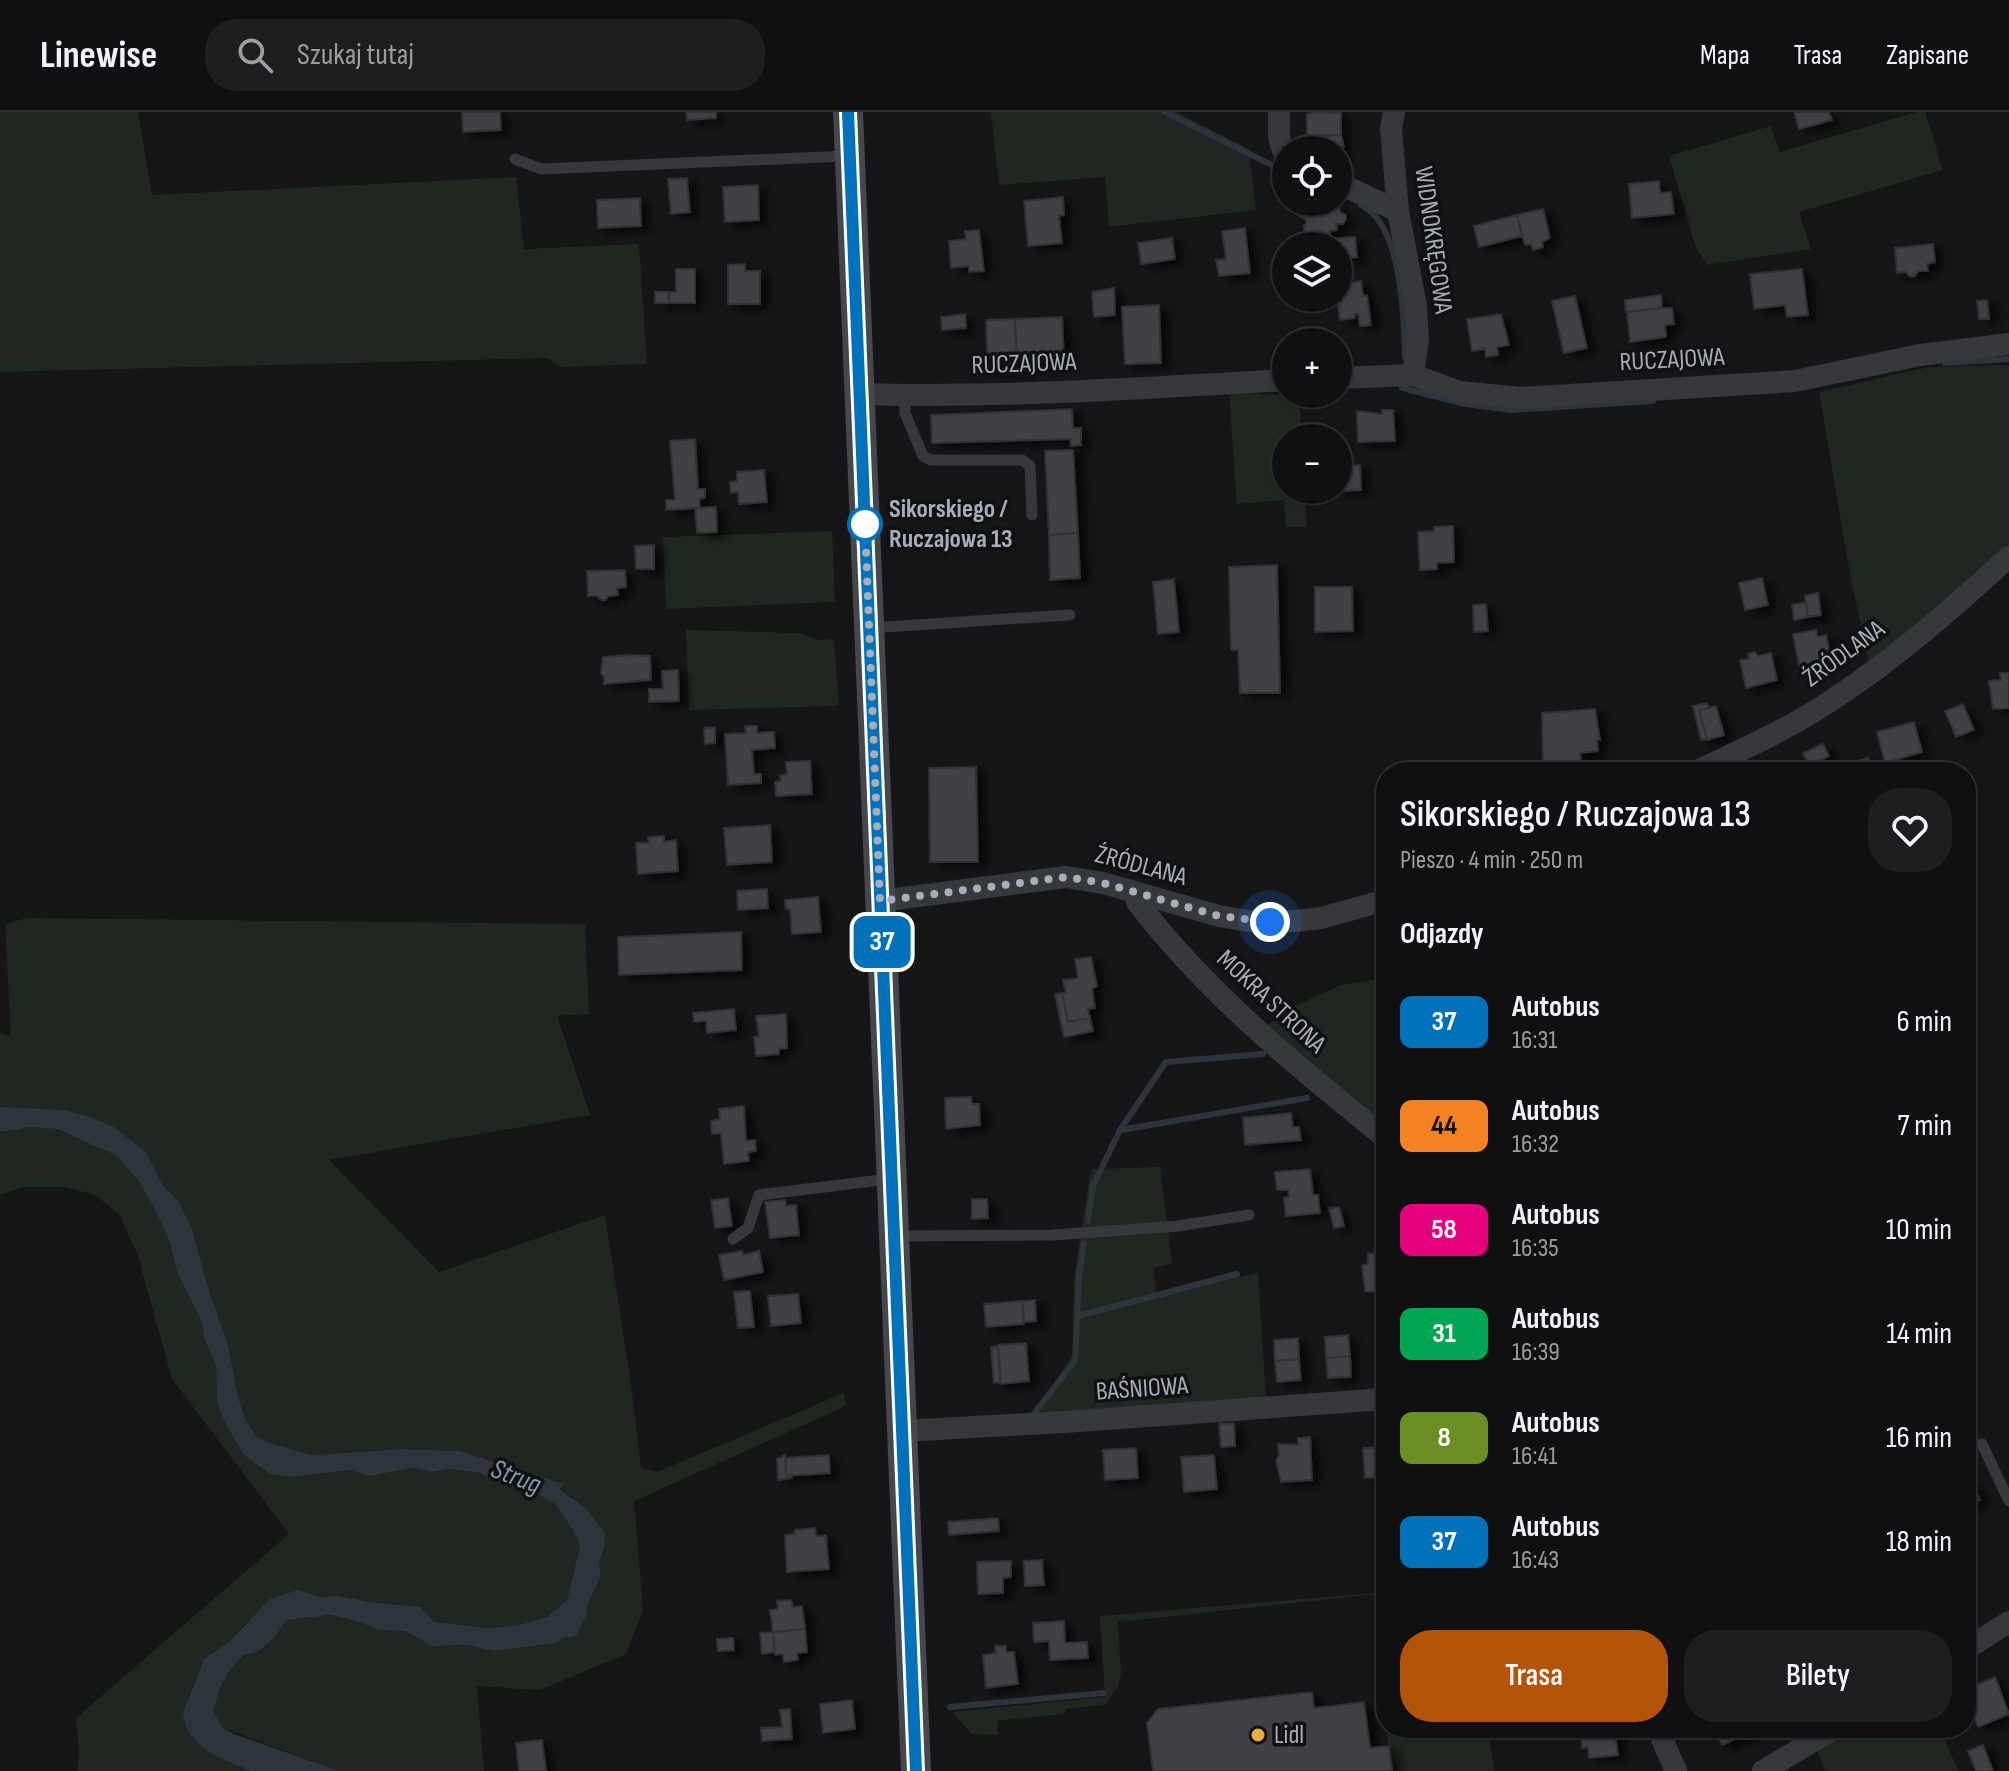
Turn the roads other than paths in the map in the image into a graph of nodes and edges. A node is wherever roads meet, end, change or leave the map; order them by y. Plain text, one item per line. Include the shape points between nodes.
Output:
1 (848, 112) edge
2 (1279, 112) edge
3 (1394, 112) edge
4 (1279, 136) edge
5 (850, 156) junction
6 (515, 159) dead end
7 (1352, 190) edge
8 (1398, 211) junction
9 (2009, 344) edge
10 (1413, 375) junction
11 (1352, 377) edge
12 (1272, 381) edge
13 (859, 394) junction
14 (905, 395) junction
15 (1032, 515) dead end
16 (2009, 557) edge
17 (1070, 615) dead end
18 (869, 628) junction
19 (1716, 762) edge
20 (1137, 893) junction
21 (880, 901) junction
22 (1376, 903) edge
23 (1376, 1130) edge
24 (891, 1179) junction
25 (1249, 1215) dead end
26 (893, 1236) junction
27 (733, 1239) dead end
28 (1376, 1400) edge
29 (902, 1431) junction
30 (1982, 1444) dead end
31 (2009, 1501) edge
32 (2009, 1622) edge
33 (1976, 1643) edge
34 (1661, 1738) edge
35 (1818, 1738) edge
36 (916, 1771) edge
37 (1676, 1771) edge
38 (1763, 1771) edge

1 - 5 main road
2 - 4 street
3 - 8 street, WIDNOKRĘGOWA
5 - 6 lane via 541,169
5 - 13 main road
7 - 8 street
8 - 10 street, WIDNOKRĘGOWA via 1416,306
9 - 10 street, RUCZAJOWA via 1920,355 1795,381 1521,398 1460,392
10 - 11 street, RUCZAJOWA
12 - 14 street, RUCZAJOWA
13 - 14 street, RUCZAJOWA
13 - 18 main road
14 - 15 lane via 905,413 923,456 1022,460 1030,466
16 - 19 street, ŹRÓDLANA via 1868,675 1779,732
17 - 18 lane
18 - 21 main road
20 - 21 street, ŹRÓDLANA via 1066,877
20 - 22 street, ŹRÓDLANA via 1219,916 1270,922 1321,918
20 - 23 street, MOKRA STRONA via 1137,902 1179,955 1286,1056
21 - 24 main road
24 - 26 main road
24 - 27 lane via 759,1195 748,1228
25 - 26 lane via 1052,1235
26 - 29 main road
28 - 29 street, BAŚNIOWA
29 - 36 main road
30 - 31 lane
32 - 33 street
34 - 37 street
35 - 38 street

